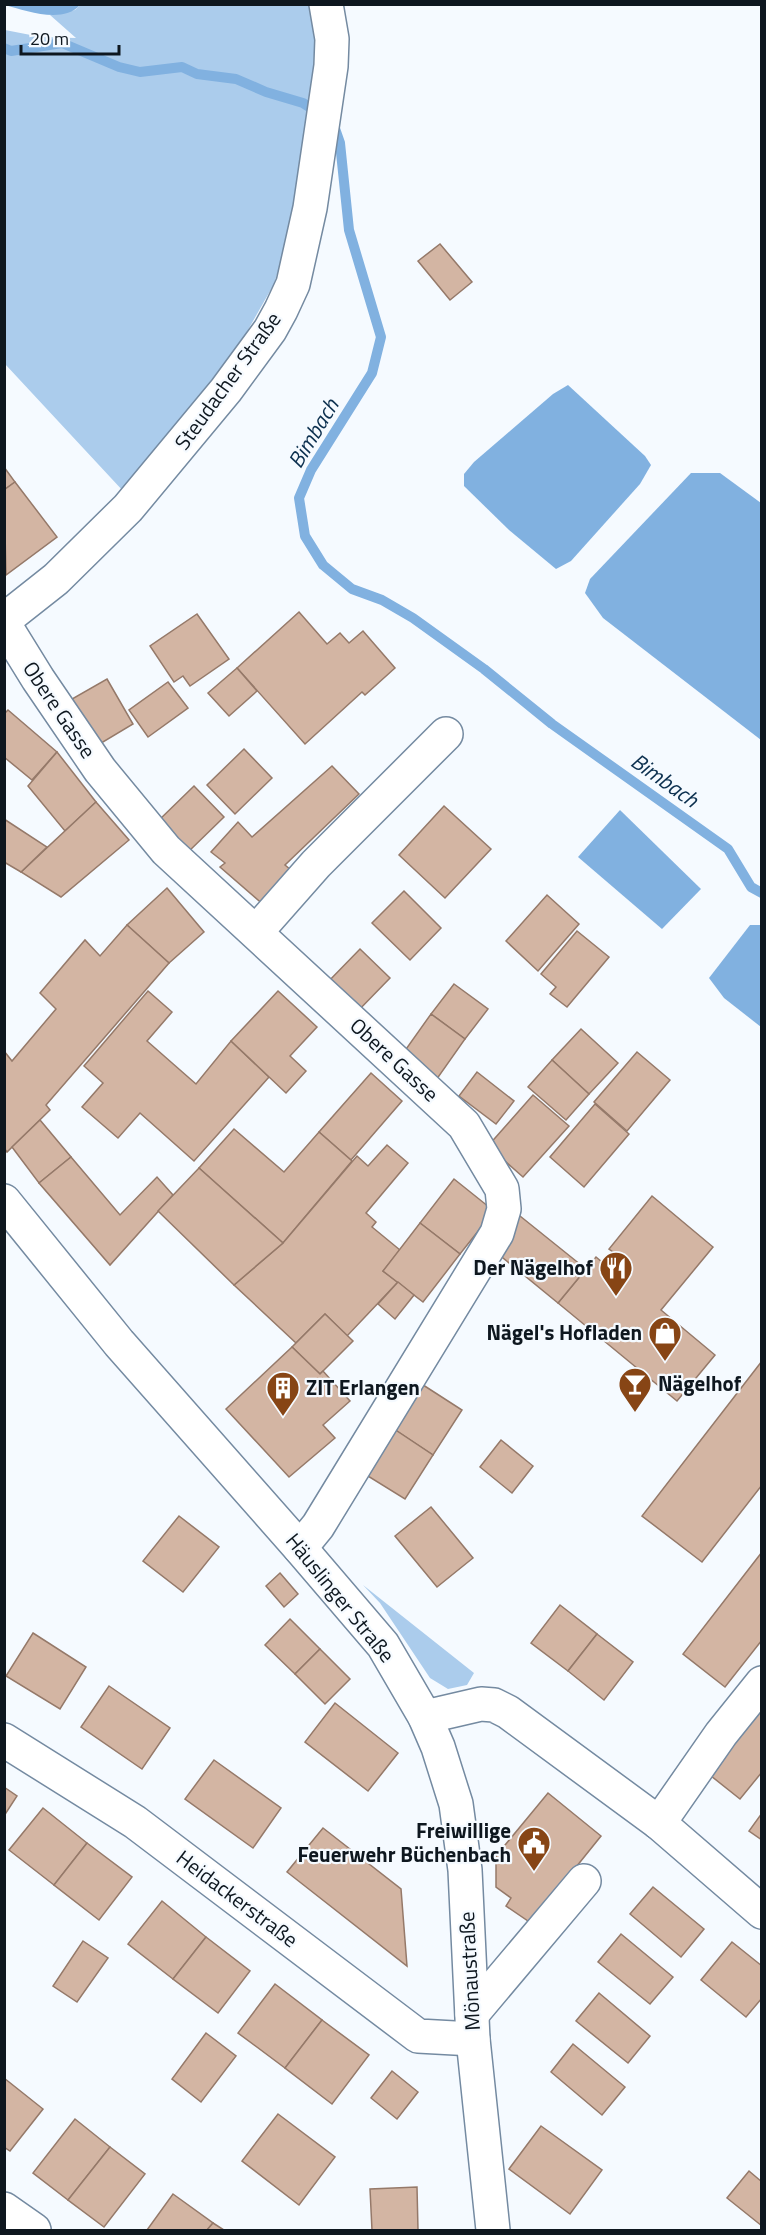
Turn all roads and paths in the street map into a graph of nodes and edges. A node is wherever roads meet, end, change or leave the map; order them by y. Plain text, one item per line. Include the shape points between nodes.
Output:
1 (326, 4) edge
2 (4, 622) edge
3 (446, 734) dead end
4 (256, 932) junction
5 (4, 1201) edge
6 (300, 1548) junction
7 (762, 1683) edge
8 (425, 1717) junction
9 (4, 1740) edge
10 (659, 1823) junction
11 (584, 1881) dead end
12 (762, 1912) edge
13 (472, 2026) junction
14 (4, 2209) edge
15 (34, 2230) edge
16 (493, 2230) edge

1 - 2 street, Steudacher Straße via 332,39 331,66 309,208 293,284 270,330 188,438 128,508 56,579
2 - 4 street, Obere Gasse via 100,770 166,850
3 - 4 street via 316,864
4 - 6 street, Obere Gasse via 464,1125 502,1189 504,1209 497,1233 318,1526
5 - 6 street, Häuslinger Straße via 119,1343
6 - 8 street, Häuslinger Straße via 383,1645
7 - 10 street
8 - 10 street via 481,1704 494,1705
8 - 13 street, Mönaustraße via 456,1804 465,1870
9 - 13 street, Heidackerstraße via 135,1822 418,2036
10 - 12 street
11 - 13 street
13 - 16 street, Mönaustraße
14 - 15 street

